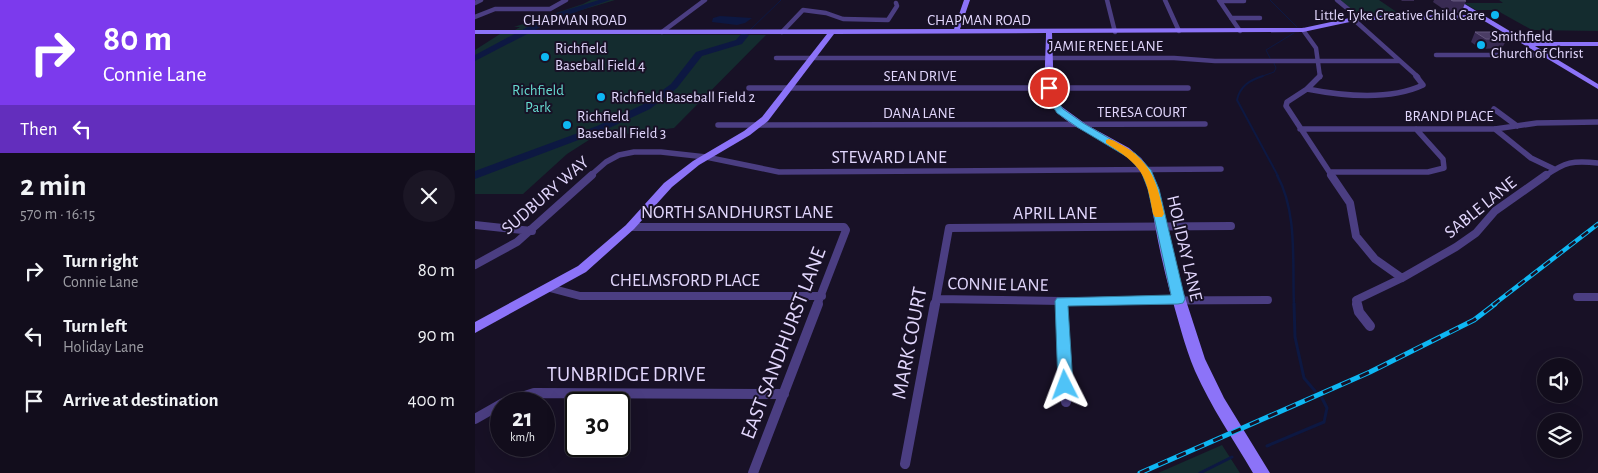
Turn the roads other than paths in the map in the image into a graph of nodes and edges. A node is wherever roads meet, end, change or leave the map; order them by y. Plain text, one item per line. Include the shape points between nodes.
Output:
1 (481, 0) edge
2 (566, 0) edge
3 (705, 0) edge
4 (967, 0) edge
5 (1107, 0) edge
6 (1165, 0) edge
7 (1337, 0) edge
8 (1454, 0) edge
9 (1220, 1) edge
10 (1245, 1) dead end
11 (475, 3) edge
12 (896, 3) dead end
13 (1483, 17) junction
14 (475, 18) edge
15 (1231, 18) junction
16 (1260, 18) dead end
17 (1355, 18) junction
18 (1303, 30) junction
19 (1179, 31) junction
20 (1240, 31) junction
21 (475, 32) edge
22 (662, 32) junction
23 (782, 32) junction
24 (833, 32) junction
25 (956, 32) junction
26 (1049, 32) junction
27 (1115, 32) junction
28 (1527, 44) junction
29 (1598, 44) edge
30 (1545, 55) junction
31 (1436, 56) dead end
32 (776, 58) dead end
33 (813, 58) junction
34 (1050, 58) junction
35 (1319, 61) junction
36 (1400, 61) junction
37 (1598, 87) edge
38 (749, 88) dead end
39 (790, 88) junction
40 (1049, 88) junction
41 (1189, 88) dead end
42 (1307, 89) junction
43 (1494, 108) dead end
44 (1598, 122) edge
45 (1205, 124) dead end
46 (718, 125) dead end
47 (1080, 125) junction
48 (758, 126) junction
49 (1517, 126) junction
50 (1300, 129) junction
51 (1416, 129) junction
52 (1495, 129) junction
53 (634, 152) joint
54 (706, 157) junction
55 (1598, 163) edge
56 (1221, 169) dead end
57 (1554, 169) junction
58 (1146, 170) junction
59 (1330, 172) junction
60 (475, 225) edge
61 (1231, 226) dead end
62 (630, 227) junction
63 (844, 227) joint
64 (949, 228) joint
65 (1161, 228) junction
66 (532, 231) junction
67 (475, 264) edge
68 (1402, 278) junction
69 (550, 288) junction
70 (822, 296) junction
71 (1577, 297) dead end
72 (1598, 297) edge
73 (937, 299) junction
74 (1178, 299) junction
75 (1268, 300) dead end
76 (1062, 301) junction
77 (1370, 326) dead end
78 (475, 328) edge
79 (784, 394) junction
80 (1066, 402) dead end
81 (475, 419) edge
82 (905, 464) dead end
83 (753, 473) edge
84 (1262, 473) edge

1 - 11 street
2 - 14 street via 550,9 495,9
3 - 22 street
4 - 25 street
5 - 27 street
6 - 19 street
7 - 17 street
8 - 13 street
9 - 10 street
9 - 15 street
12 - 23 street via 891,18 887,20 843,19 803,10
13 - 17 street, CHAPMAN ROAD
13 - 28 street
15 - 16 street
15 - 20 street
17 - 18 street, CHAPMAN ROAD
17 - 36 street
18 - 20 street, CHAPMAN ROAD
18 - 35 street via 1316,48
19 - 20 street, CHAPMAN ROAD
19 - 27 street, CHAPMAN ROAD
21 - 22 street, CHAPMAN ROAD
22 - 23 street, CHAPMAN ROAD
23 - 24 street, CHAPMAN ROAD
24 - 25 street, CHAPMAN ROAD
24 - 33 street
25 - 26 street, CHAPMAN ROAD
26 - 27 street, CHAPMAN ROAD
26 - 34 street, HOLIDAY LANE
28 - 29 street
28 - 30 street
30 - 31 street
30 - 37 street
32 - 33 street, JAMIE RENEE LANE
33 - 34 street, JAMIE RENEE LANE
33 - 39 street
34 - 35 street, JAMIE RENEE LANE
34 - 40 street, HOLIDAY LANE
35 - 36 street, JAMIE RENEE LANE
35 - 42 street via 1320,77
36 - 42 street via 1423,85 1386,94 1323,94
38 - 39 street, SEAN DRIVE
39 - 40 street, SEAN DRIVE
39 - 48 street
40 - 41 street, SEAN DRIVE
40 - 47 street, HOLIDAY LANE via 1055,105
42 - 50 street via 1286,106
43 - 49 street
44 - 49 street, BRANDI PLACE
45 - 47 street, TERESA COURT
46 - 48 street, DANA LANE
47 - 48 street, DANA LANE
47 - 58 street, HOLIDAY LANE via 1132,156
48 - 54 street
49 - 52 street, BRANDI PLACE
50 - 51 street, BRANDI PLACE
50 - 59 street
51 - 52 street, BRANDI PLACE
51 - 59 street via 1443,159 1445,168 1428,172
52 - 57 street via 1531,158
53 - 54 street, STEWARD LANE
53 - 66 street, SUDBURY WAY via 610,158
54 - 58 street, STEWARD LANE via 779,172
54 - 62 street via 668,185
55 - 57 street, SABLE LANE via 1571,162
56 - 58 street, STEWARD LANE
57 - 68 street, SABLE LANE via 1495,211 1476,233
58 - 65 street, HOLIDAY LANE via 1154,189
59 - 68 street via 1350,204 1356,236 1375,259
60 - 66 street
61 - 65 street, APRIL LANE
62 - 63 street, NORTH SANDHURST LANE
62 - 69 street via 582,269
63 - 70 street, EAST SANDHURST LANE via 846,235
64 - 65 street, APRIL LANE
64 - 73 street, MARK COURT
65 - 74 street, HOLIDAY LANE
66 - 67 street, SUDBURY WAY
68 - 77 street, SABLE LANE via 1356,300 1359,312
69 - 70 street, CHELMSFORD PLACE via 580,296
69 - 78 street
70 - 79 street, EAST SANDHURST LANE
71 - 72 street
73 - 76 street, CONNIE LANE
73 - 82 street, MARK COURT
74 - 75 street, CONNIE LANE
74 - 76 street, CONNIE LANE
74 - 84 street, HOLIDAY LANE via 1195,354 1212,392
76 - 80 street
79 - 81 street, TUNBRIDGE DRIVE via 534,392 493,407
79 - 83 street, EAST SANDHURST LANE

